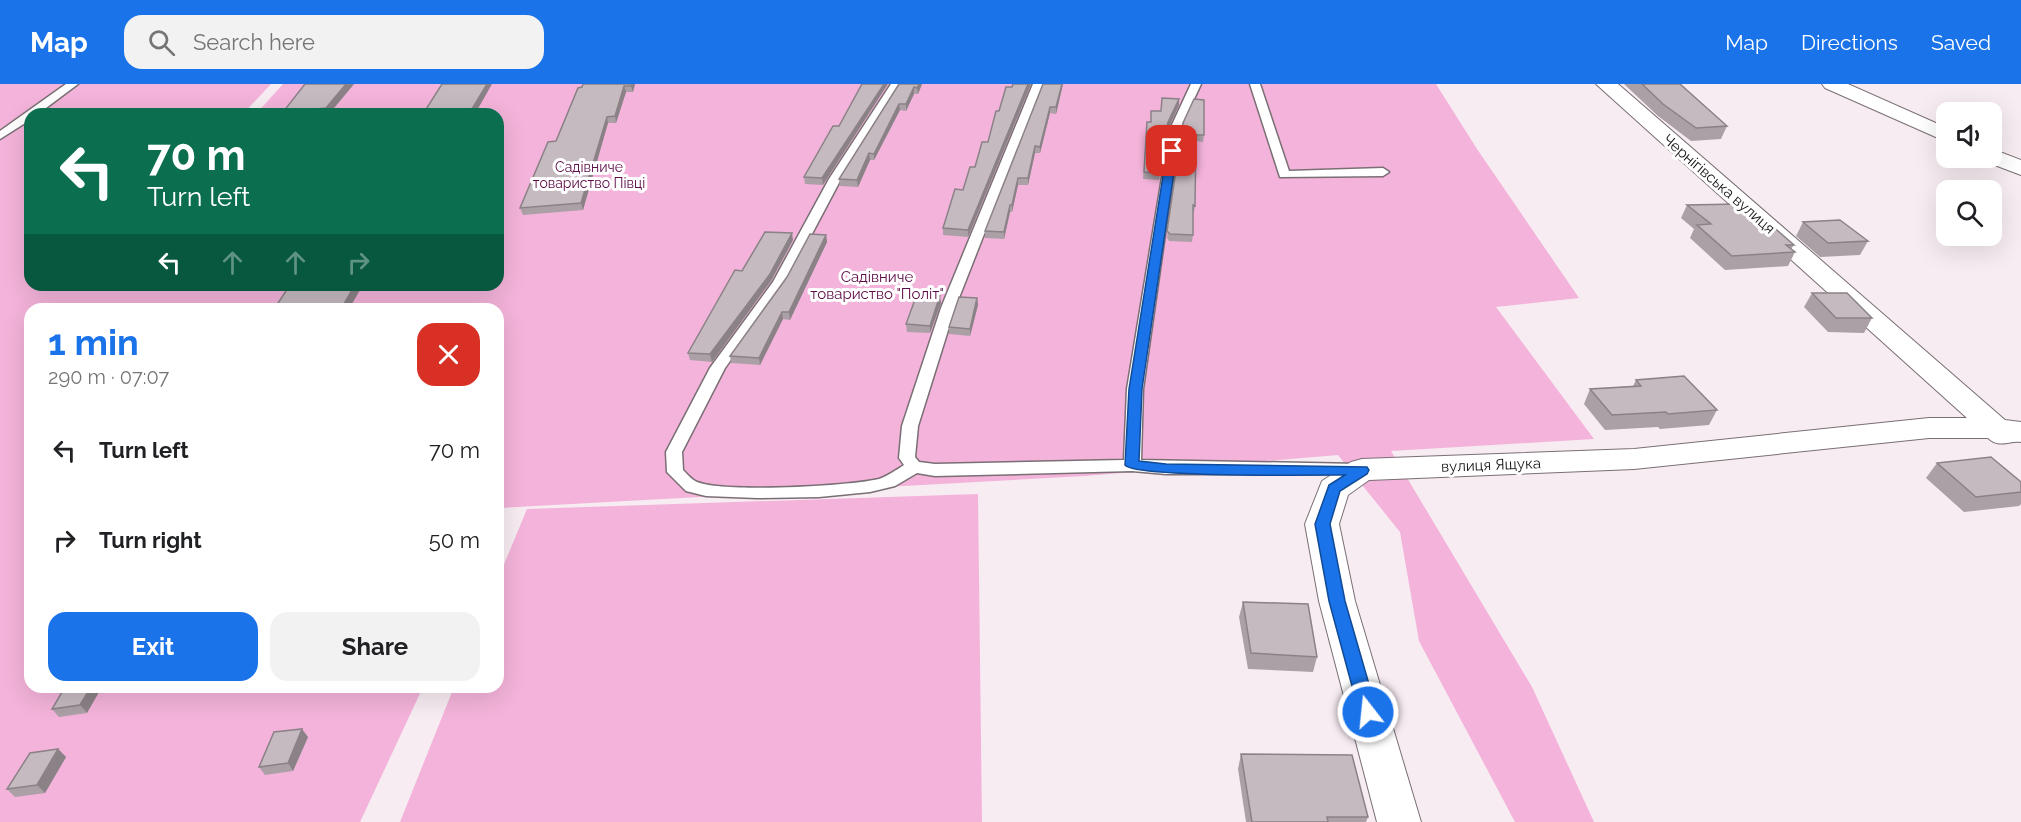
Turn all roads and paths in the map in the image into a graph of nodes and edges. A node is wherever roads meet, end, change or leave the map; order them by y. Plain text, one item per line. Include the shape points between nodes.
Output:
1 (73, 84) edge
2 (896, 84) edge
3 (1038, 84) edge
4 (1196, 84) edge
5 (1255, 84) edge
6 (1606, 84) edge
7 (1832, 84) edge
8 (39, 108) edge
9 (24, 118) edge
10 (1936, 131) edge
11 (0, 136) edge
12 (2002, 160) edge
13 (2021, 168) edge
14 (1383, 172) dead end
15 (2013, 437) edge
16 (1132, 465) junction
17 (914, 467) junction
18 (1362, 470) junction
19 (1399, 822) edge

1 - 8 lane
2 - 17 lane via 835,179 779,283 718,368 674,452 675,472 690,487 716,492 855,488 885,483
3 - 17 lane via 948,308 910,426 907,458
4 - 16 lane via 1176,129 1135,389
5 - 14 lane via 1284,175
6 - 15 street, Чернігівська вулиця
7 - 10 street
9 - 11 lane
12 - 13 street
15 - 18 street, вулиця Ящука via 1929,428 1634,459
16 - 17 lane via 935,470
16 - 18 lane
18 - 19 street via 1334,489 1322,524 1337,601

